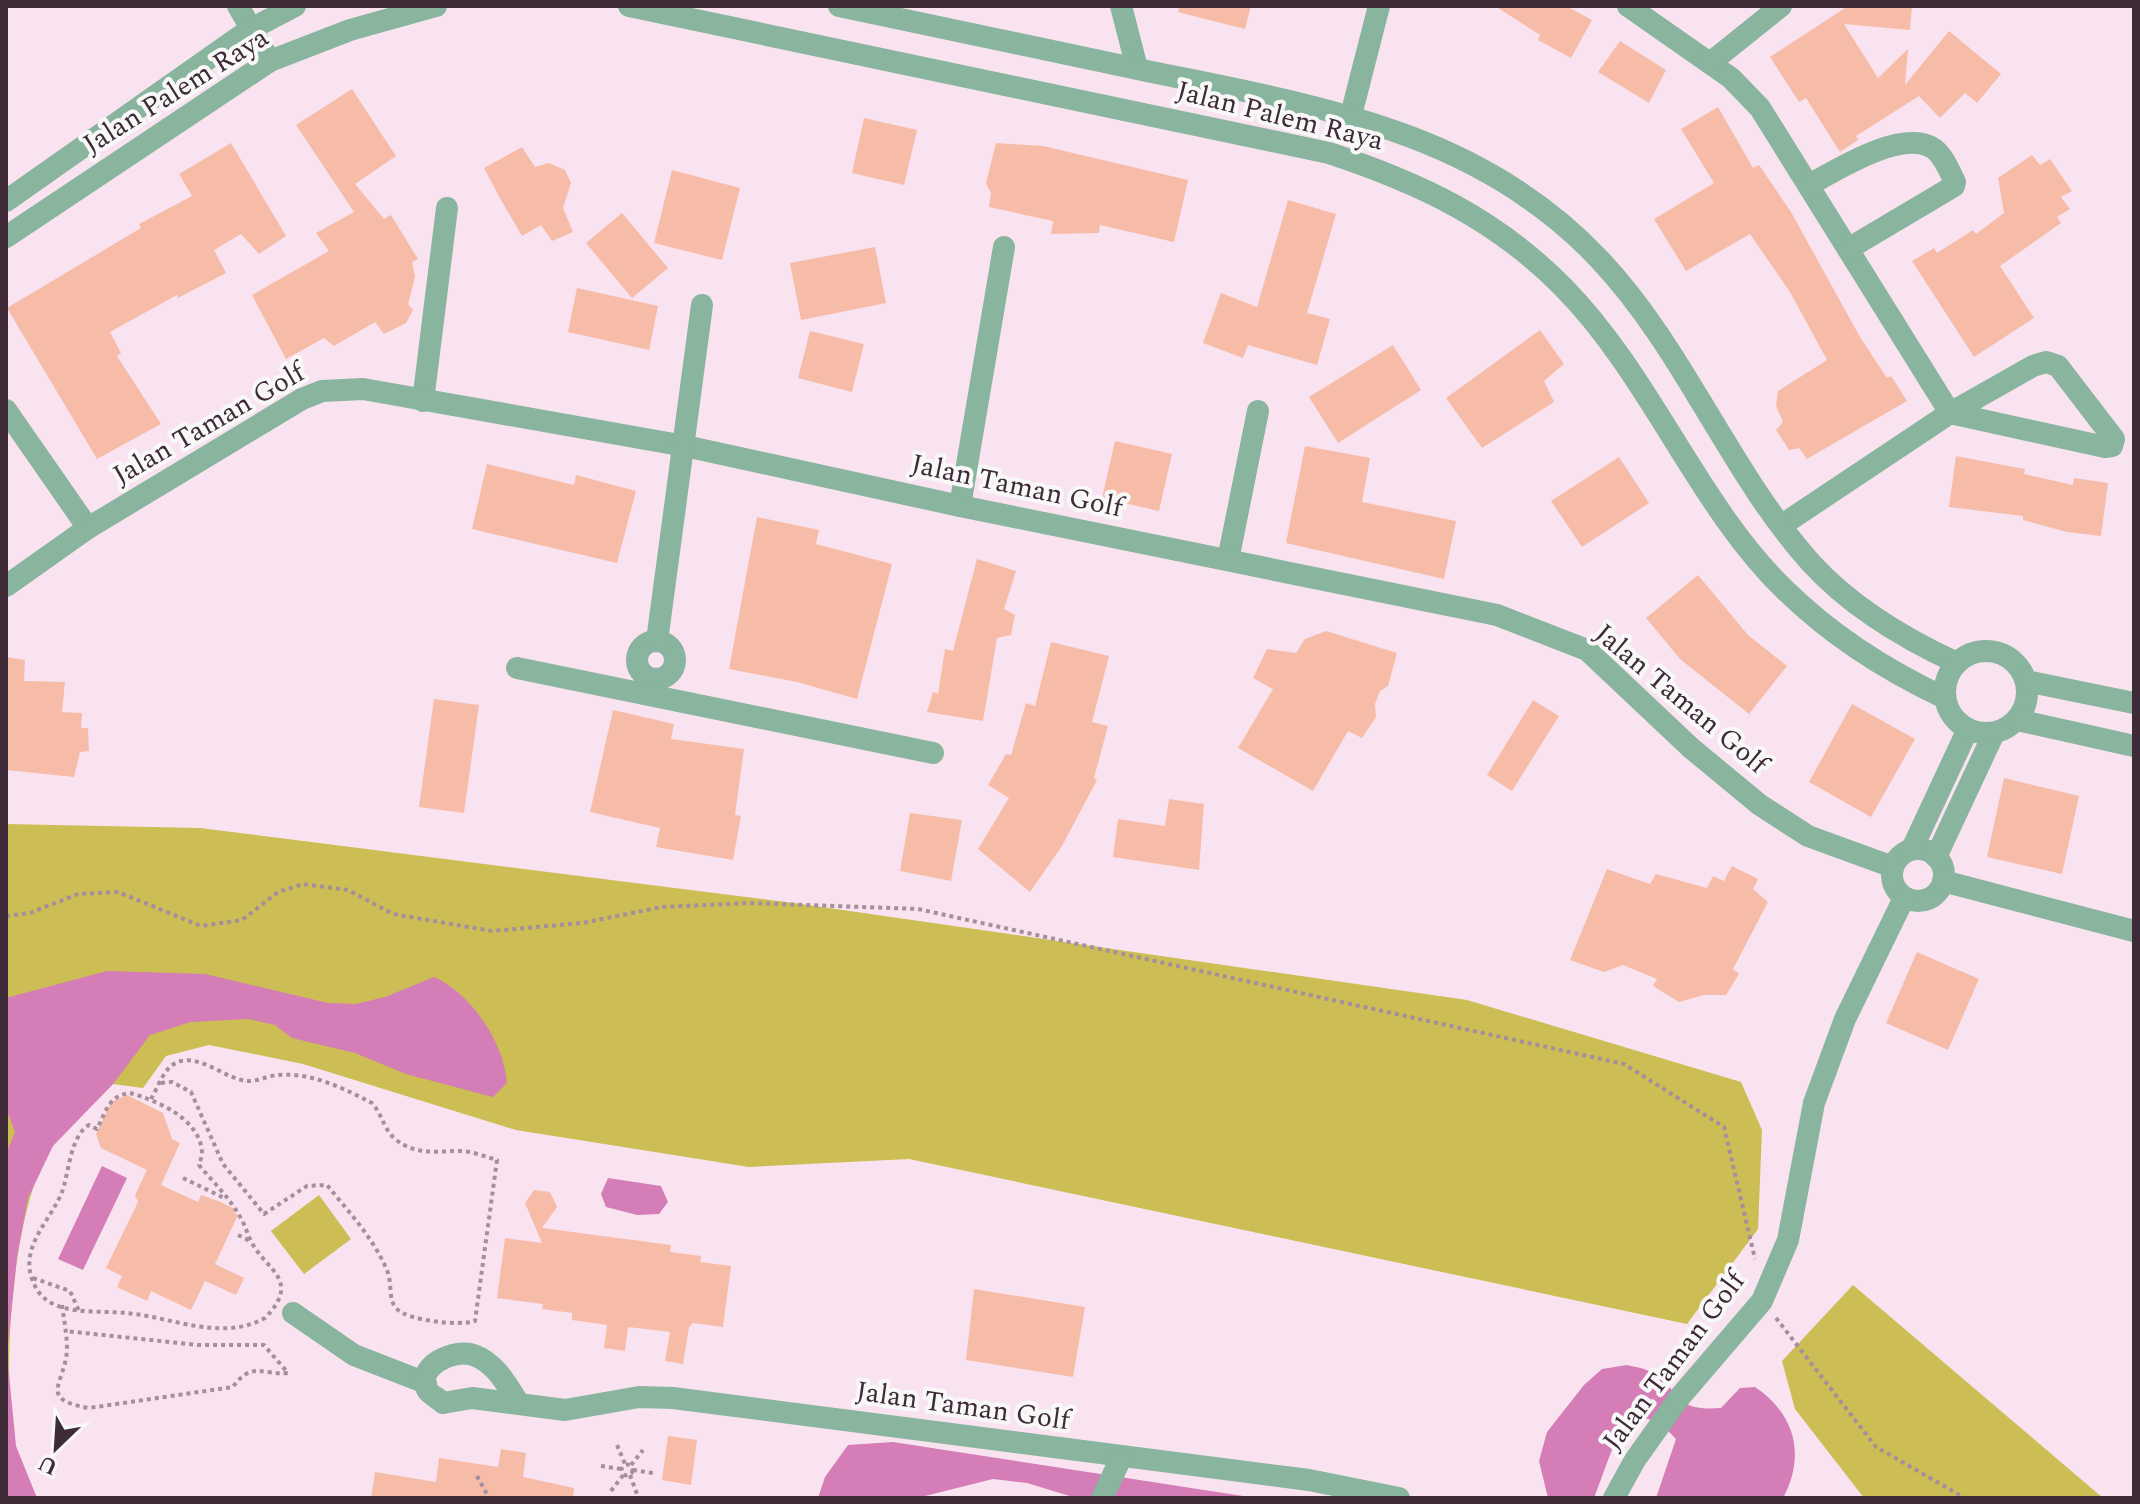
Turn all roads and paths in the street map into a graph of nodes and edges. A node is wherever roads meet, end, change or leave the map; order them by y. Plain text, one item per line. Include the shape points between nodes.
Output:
1 (238, 6) edge
2 (295, 6) edge
3 (436, 6) edge
4 (629, 6) edge
5 (839, 6) edge
6 (1121, 6) edge
7 (1363, 6) edge
8 (1379, 6) edge
9 (1665, 6) edge
10 (1781, 6) edge
11 (1636, 12) edge
12 (249, 30) junction
13 (270, 61) junction
14 (1710, 63) junction
15 (1137, 68) junction
16 (1345, 113) junction
17 (1809, 185) junction
18 (6, 201) edge
19 (447, 208) dead end
20 (6, 237) edge
21 (1004, 247) dead end
22 (1848, 249) junction
23 (702, 305) dead end
24 (423, 401) junction
25 (6, 410) edge
26 (1258, 411) dead end
27 (1950, 413) junction
28 (685, 446) junction
29 (960, 506) junction
30 (1782, 525) junction
31 (88, 528) junction
32 (1228, 560) junction
33 (6, 586) edge
34 (1957, 663) junction
35 (517, 668) dead end
36 (2026, 681) junction
37 (652, 686) junction
38 (1945, 698) junction
39 (2134, 703) edge
40 (2017, 720) junction
41 (1968, 729) junction
42 (1994, 733) junction
43 (2134, 746) edge
44 (933, 753) dead end
45 (1912, 849) junction
46 (1936, 857) junction
47 (1893, 867) junction
48 (1943, 881) junction
49 (1904, 898) junction
50 (6, 916) edge
51 (2134, 931) edge
52 (160, 1083) junction
53 (151, 1099) junction
54 (183, 1178) dead end
55 (226, 1199) junction
56 (238, 1235) dead end
57 (252, 1244) junction
58 (1756, 1263) dead end
59 (33, 1278) junction
60 (1762, 1301) junction
61 (62, 1305) junction
62 (79, 1311) junction
63 (293, 1313) dead end
64 (65, 1331) junction
65 (287, 1357) dead end
66 (281, 1362) junction
67 (426, 1383) junction
68 (518, 1402) junction
69 (617, 1445) dead end
70 (643, 1450) dead end
71 (1117, 1465) junction
72 (601, 1466) dead end
73 (627, 1470) junction
74 (653, 1473) dead end
75 (477, 1476) dead end
76 (611, 1491) dead end
77 (637, 1494) dead end
78 (489, 1498) edge
79 (1102, 1498) edge
80 (1399, 1498) edge
81 (1614, 1498) edge
82 (1965, 1498) edge

1 - 12 street
2 - 12 street, Jalan Palem Raya
3 - 13 street, Jalan Palem Raya via 350,30
4 - 38 street, Jalan Palem Raya via 1329,153 1399,176 1462,207 1521,248 1575,300 1625,361 1732,525 1783,589 1889,672
5 - 15 street, Jalan Palem Raya
6 - 15 street
7 - 16 street
8 - 16 street
9 - 11 street
10 - 14 street
11 - 14 street
12 - 13 street
12 - 18 street, Jalan Palem Raya
13 - 20 street, Jalan Palem Raya
14 - 17 street via 1760,108
15 - 16 street, Jalan Palem Raya
16 - 30 street, Jalan Palem Raya via 1423,140 1489,172 1551,214 1590,250 1645,314
17 - 22 street
17 - 22 street via 1889,147 1922,144 1938,152 1954,186
19 - 24 street
21 - 29 street
22 - 27 street
23 - 28 street
24 - 28 street, Jalan Taman Golf
24 - 31 street, Jalan Taman Golf via 363,389 322,391
25 - 31 street
26 - 32 street
27 - 27 street via 2046,362 2058,366 2114,439 2105,447
27 - 30 street
28 - 29 street, Jalan Taman Golf
28 - 37 street via 657,641 642,647 637,662
29 - 32 street, Jalan Taman Golf
30 - 34 street, Jalan Palem Raya via 1827,578 1874,618
31 - 33 street, Jalan Taman Golf
32 - 47 street, Jalan Taman Golf via 1497,615 1587,650 1760,805 1808,836
34 - 36 street via 1982,651 1996,652 2019,668
34 - 38 street via 1949,673
35 - 37 street
36 - 39 street
36 - 40 street via 2024,708
37 - 44 street
38 - 41 street via 1949,711
40 - 42 street
40 - 43 street
41 - 42 street
41 - 45 street
42 - 46 street
45 - 46 street
45 - 47 street
46 - 48 street
47 - 49 street via 1892,884
48 - 49 street via 1928,900
48 - 51 street
49 - 60 street, Jalan Taman Golf via 1845,1019 1814,1103 1788,1240
50 - 58 path via 30,913 78,894 118,892 201,926 242,920 278,892 303,884 348,890 393,914 492,931 582,923 662,907 750,903 918,909 1624,1064 1724,1127
52 - 52 path via 171,1065 195,1060 248,1081 278,1075 315,1079 372,1103 390,1133 415,1150 460,1151 497,1160 475,1321 416,1319 398,1310 380,1257 327,1185 307,1186 264,1214 223,1164 197,1099 182,1086
52 - 53 path
53 - 55 path via 174,1110 193,1130 202,1153 199,1165
53 - 59 path via 118,1094 97,1129 83,1129 61,1194 32,1242
54 - 55 path
55 - 57 path
56 - 57 path
57 - 62 path via 273,1265 280,1285 276,1305 258,1322 207,1328 127,1313
59 - 61 path via 45,1300
59 - 62 path via 70,1291
60 - 81 street, Jalan Taman Golf via 1679,1398
60 - 82 path via 1876,1447
61 - 62 path
61 - 64 path
63 - 67 street, Jalan Taman Golf via 354,1355
64 - 66 path via 198,1345 264,1345
64 - 66 path via 67,1351 56,1388 60,1399 89,1408 233,1387 261,1369 288,1373
65 - 66 path
67 - 68 street, Jalan Taman Golf via 428,1392 443,1403 472,1398
67 - 68 street via 434,1364 449,1353 476,1355 497,1371
68 - 71 street, Jalan Taman Golf via 565,1410 639,1397 673,1398
69 - 73 path
70 - 73 path
71 - 79 street
71 - 80 street, Jalan Taman Golf via 1309,1480
72 - 73 path
73 - 74 path
73 - 76 path
73 - 77 path
75 - 78 path

